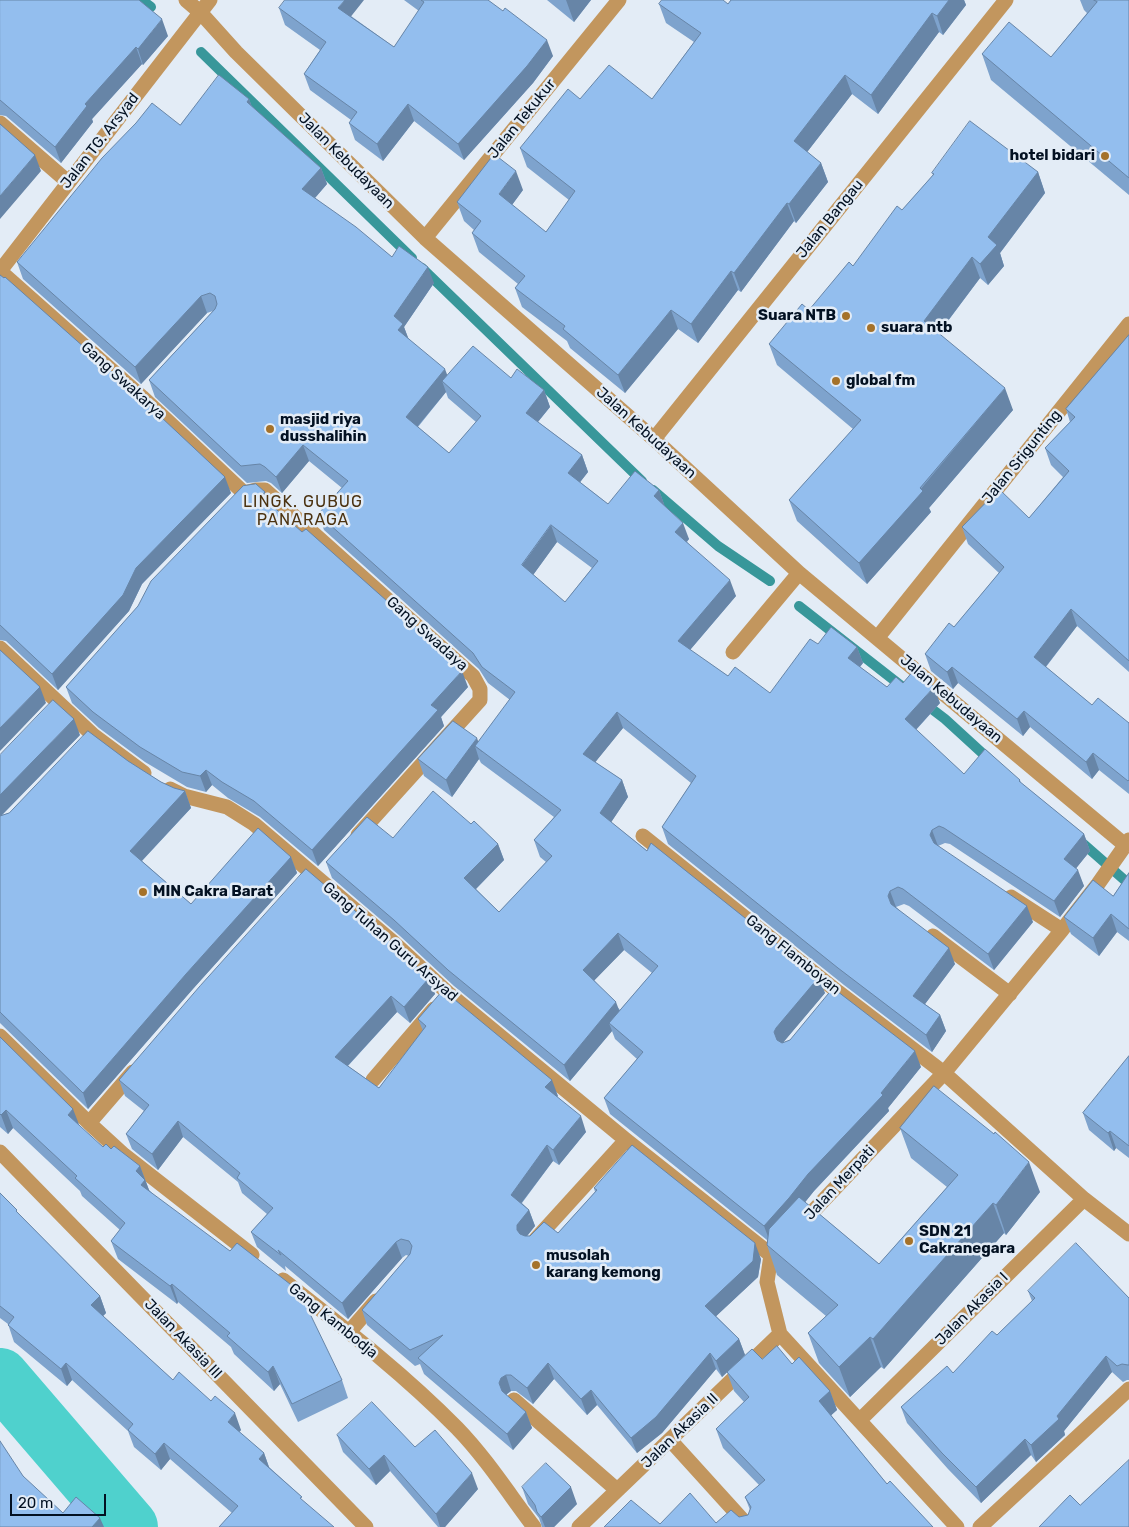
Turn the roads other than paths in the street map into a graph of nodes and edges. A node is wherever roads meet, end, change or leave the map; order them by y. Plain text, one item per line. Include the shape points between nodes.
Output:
1 (186, 0) edge
2 (210, 0) edge
3 (619, 0) edge
4 (1006, 0) edge
5 (200, 12) junction
6 (0, 123) edge
7 (68, 182) junction
8 (425, 238) junction
9 (0, 271) edge
10 (1129, 324) edge
11 (654, 439) junction
12 (241, 497) joint
13 (799, 573) junction
14 (878, 637) junction
15 (0, 648) edge
16 (734, 652) dead end
17 (63, 698) junction
18 (46, 716) edge
19 (93, 735) junction
20 (80, 748) edge
21 (643, 836) dead end
22 (351, 843) edge
23 (1124, 847) edge
24 (999, 889) edge
25 (918, 925) edge
26 (1062, 930) junction
27 (838, 992) junction
28 (448, 993) junction
29 (1010, 994) junction
30 (826, 1006) edge
31 (0, 1036) edge
32 (140, 1064) edge
33 (944, 1073) junction
34 (373, 1080) dead end
35 (89, 1123) junction
36 (626, 1140) junction
37 (0, 1152) edge
38 (1084, 1199) junction
39 (1129, 1234) edge
40 (532, 1243) edge
41 (771, 1255) junction
42 (385, 1291) edge
43 (349, 1332) junction
44 (780, 1334) junction
45 (1129, 1389) edge
46 (514, 1400) edge
47 (860, 1420) junction
48 (671, 1440) junction
49 (617, 1490) junction
50 (366, 1527) edge
51 (534, 1527) edge
52 (579, 1527) edge
53 (749, 1527) edge
54 (956, 1527) edge
55 (980, 1527) edge

1 - 5 street, Jalan Kebudayaan
2 - 5 street, Jalan TG. Arsyad
3 - 8 street, Jalan Tekukur
4 - 11 street, Jalan Bangau
5 - 7 street, Jalan TG. Arsyad
5 - 8 street, Jalan Kebudayaan via 236,52
6 - 7 street
7 - 9 street, Jalan TG. Arsyad
8 - 11 street, Jalan Kebudayaan
9 - 12 street, Gang Swakarya via 146,393
10 - 14 street, Jalan Srigunting
11 - 13 street, Jalan Kebudayaan
12 - 22 street, Gang Swadaya via 256,490 265,490 474,676 480,689 480,700
13 - 14 street, Jalan Kebudayaan
13 - 16 street
14 - 23 street, Jalan Kebudayaan
15 - 17 street, Gang Tuhan Guru Arsyad
17 - 18 street
17 - 19 street, Gang Tuhan Guru Arsyad
19 - 20 street
19 - 28 street, Gang Tuhan Guru Arsyad via 172,790 228,807 254,824
21 - 27 street, Gang Flamboyan
23 - 26 street, Jalan Merpati
24 - 26 street
25 - 29 street
26 - 29 street, Jalan Merpati
27 - 30 street
27 - 33 street, Gang Flamboyan
28 - 34 street
28 - 36 street, Gang Tuhan Guru Arsyad
29 - 33 street, Jalan Merpati
31 - 35 street, Gang Kambodja
32 - 35 street
33 - 38 street
33 - 41 street, Jalan Merpati
35 - 43 street, Gang Kambodja via 124,1155
36 - 40 street
36 - 41 street, Gang Tuhan Guru Arsyad
37 - 50 street, Jalan Akasia III
38 - 39 street
38 - 47 street, Jalan Akasia I
41 - 44 street via 767,1282
42 - 43 street
43 - 51 street, Gang Kambodja via 457,1429
44 - 47 street
44 - 48 street, Jalan Akasia II
45 - 55 street
46 - 49 street
47 - 54 street
48 - 49 street, Jalan Akasia II
48 - 53 street
49 - 52 street, Jalan Akasia II

